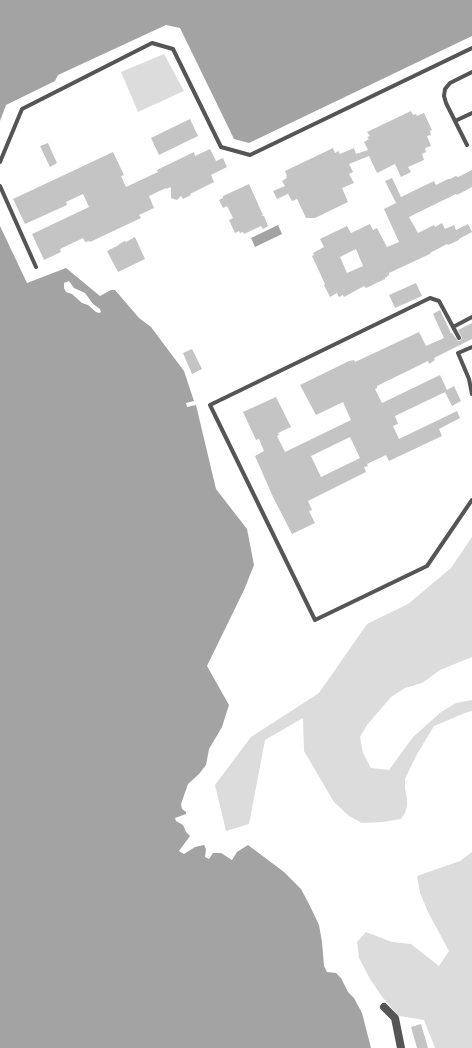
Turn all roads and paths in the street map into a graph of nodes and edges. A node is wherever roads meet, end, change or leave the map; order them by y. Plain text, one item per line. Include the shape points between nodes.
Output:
1 (472, 48) edge
2 (472, 72) edge
3 (472, 113) edge
4 (455, 121) junction
5 (467, 144) dead end
6 (0, 162) edge
7 (0, 186) edge
8 (36, 267) dead end
9 (472, 317) edge
10 (452, 327) junction
11 (459, 338) dead end
12 (472, 346) edge
13 (472, 394) edge
14 (472, 500) edge
15 (384, 1007) dead end
16 (401, 1048) edge

1 - 6 lane via 250,155 221,147 173,49 152,43 22,109
2 - 4 lane via 450,83 445,89 446,104
3 - 4 lane
4 - 5 lane
7 - 8 lane
9 - 10 lane
10 - 11 lane
10 - 14 lane via 439,301 430,298 210,405 315,620 427,566
12 - 13 lane via 458,353 469,379
15 - 16 street via 395,1018

